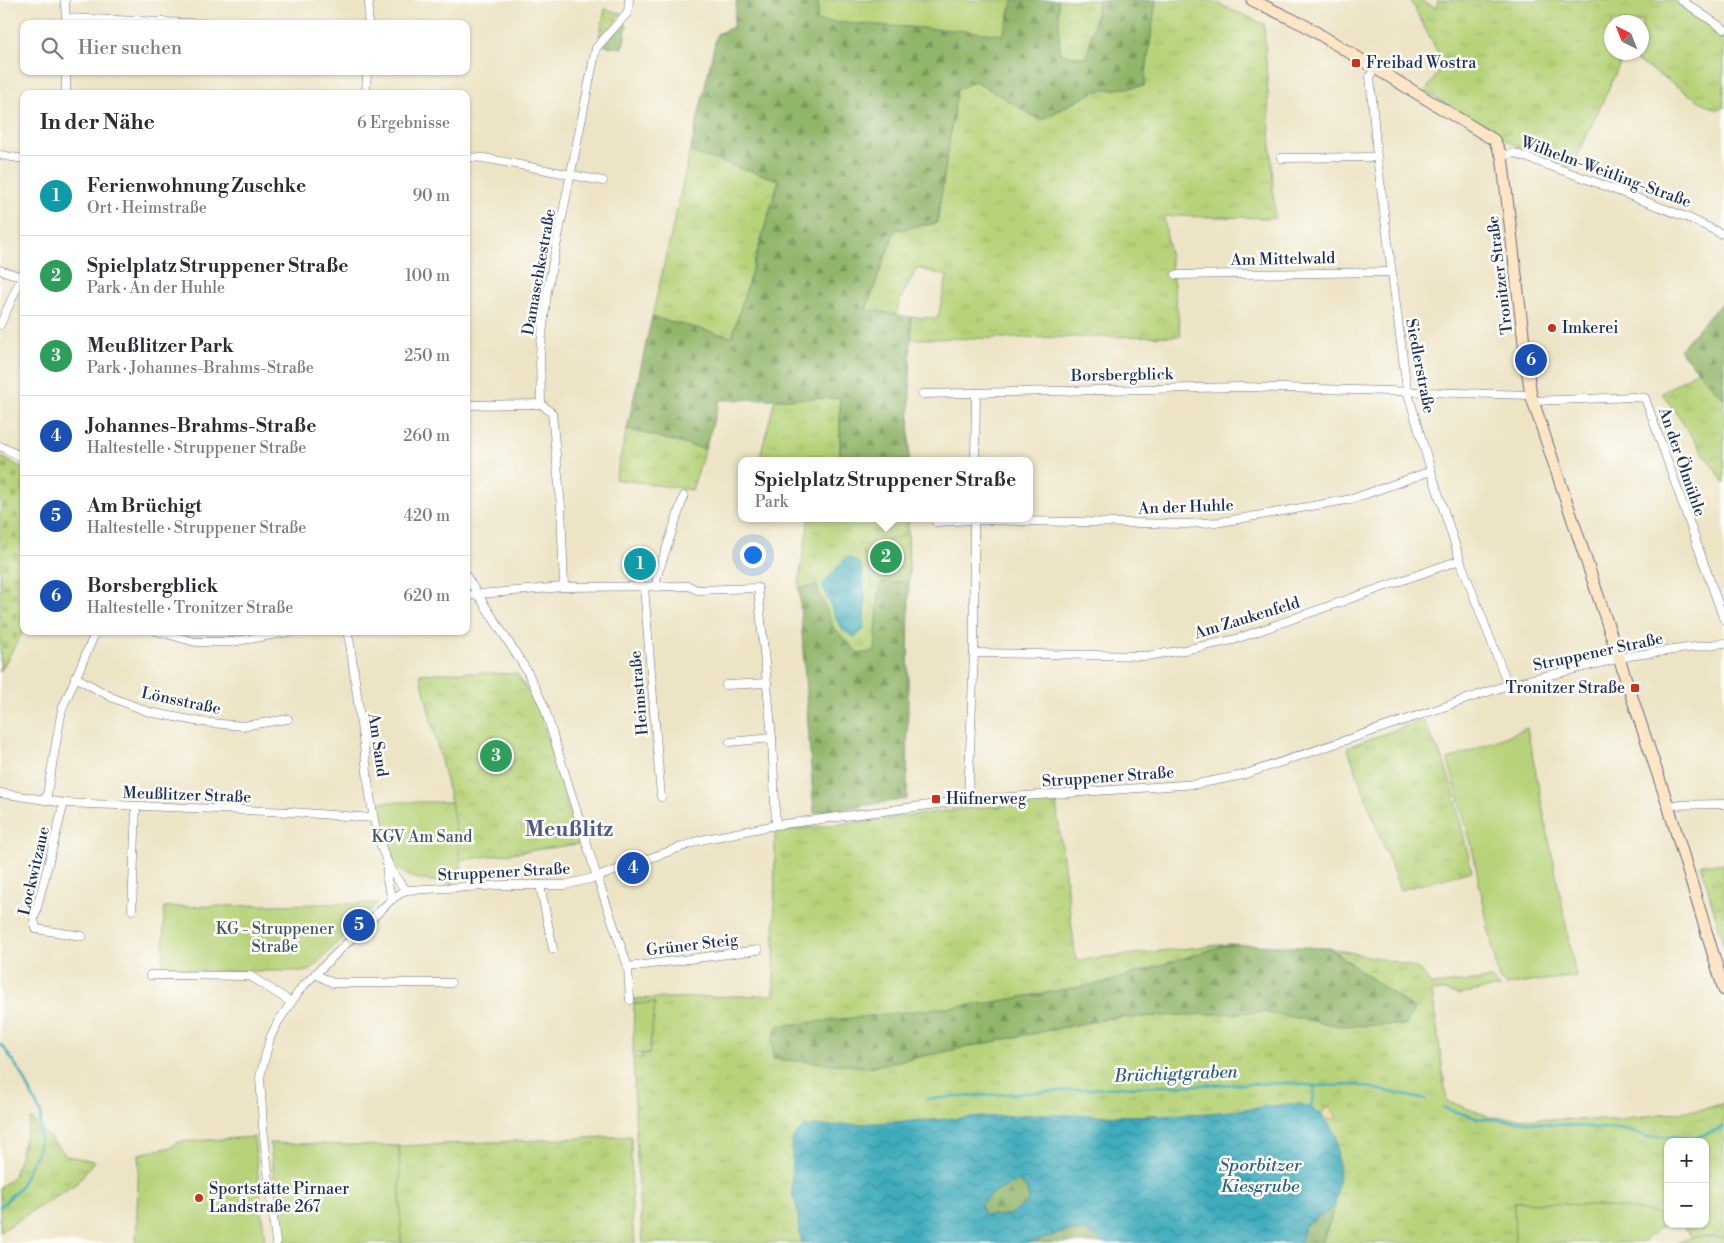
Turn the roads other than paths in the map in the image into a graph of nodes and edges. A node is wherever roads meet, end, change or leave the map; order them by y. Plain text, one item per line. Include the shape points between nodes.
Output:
1 (65, 0) edge
2 (369, 0) edge
3 (629, 0) edge
4 (1252, 0) edge
5 (1681, 0) edge
6 (66, 20) edge
7 (368, 20) edge
8 (1724, 29) edge
9 (1375, 69) junction
10 (66, 75) edge
11 (367, 75) edge
12 (66, 90) edge
13 (366, 90) edge
14 (0, 155) edge
15 (1502, 156) junction
16 (470, 157) edge
17 (1377, 157) junction
18 (20, 158) edge
19 (1281, 158) dead end
20 (571, 175) junction
21 (603, 181) dead end
22 (1724, 235) edge
23 (0, 270) edge
24 (1391, 272) junction
25 (20, 274) edge
26 (1176, 275) dead end
27 (20, 282) edge
28 (0, 325) edge
29 (1407, 390) junction
30 (976, 393) junction
31 (922, 394) dead end
32 (1532, 398) junction
33 (1645, 398) joint
34 (541, 404) junction
35 (470, 405) edge
36 (0, 446) edge
37 (20, 456) edge
38 (975, 457) edge
39 (1431, 471) junction
40 (684, 496) dead end
41 (1033, 520) edge
42 (974, 522) edge
43 (1460, 560) junction
44 (470, 582) edge
45 (564, 587) junction
46 (656, 587) junction
47 (644, 588) junction
48 (478, 594) junction
49 (470, 595) edge
50 (1724, 620) edge
51 (94, 635) edge
52 (170, 635) edge
53 (246, 635) edge
54 (277, 635) edge
55 (348, 635) edge
56 (1724, 643) edge
57 (974, 653) junction
58 (1619, 658) junction
59 (75, 676) junction
60 (767, 683) junction
61 (726, 685) dead end
62 (1508, 685) junction
63 (288, 719) dead end
64 (772, 738) junction
65 (730, 742) dead end
66 (0, 793) edge
67 (661, 797) dead end
68 (46, 800) junction
69 (968, 800) junction
70 (64, 803) junction
71 (1724, 804) edge
72 (1668, 806) junction
73 (136, 807) junction
74 (374, 818) junction
75 (776, 826) junction
76 (387, 862) junction
77 (597, 876) junction
78 (540, 885) junction
79 (406, 890) junction
80 (392, 899) junction
81 (132, 910) dead end
82 (82, 936) dead end
83 (553, 949) dead end
84 (758, 950) dead end
85 (628, 967) junction
86 (315, 974) junction
87 (150, 975) dead end
88 (450, 983) dead end
89 (1724, 990) edge
90 (630, 1000) dead end
91 (291, 1002) junction
92 (276, 1243) edge

1 - 6 street
2 - 7 street
3 - 20 street, Damaschkestraße via 628,12 596,48
4 - 9 street, Wilhelm-Weitling-Straße via 1304,25
5 - 8 street
9 - 15 street, Wilhelm-Weitling-Straße via 1494,140
9 - 17 street, Siedlerstraße via 1370,76
10 - 12 street
11 - 13 street
14 - 18 street
15 - 22 street, Wilhelm-Weitling-Straße via 1514,153 1587,178
15 - 32 street, Tronitzer Straße
16 - 20 street
17 - 19 street
17 - 24 street, Siedlerstraße
20 - 21 street
20 - 34 street, Damaschkestraße via 546,292 540,353
23 - 25 street
24 - 26 street, Am Mittelwald
24 - 29 street, Siedlerstraße
27 - 28 street
29 - 30 street, Borsbergblick via 1242,386
29 - 32 street, Borsbergblick
29 - 39 street, Siedlerstraße
30 - 31 street, Borsbergblick
30 - 38 street
32 - 33 street, Borsbergblick
32 - 58 street, Tronitzer Straße
33 - 50 street, An der Ölmühle
34 - 35 street
34 - 45 street via 552,413 561,506
36 - 37 street
39 - 41 street, An der Huhle via 1352,499 1221,522
39 - 43 street, Siedlerstraße
40 - 46 street
42 - 57 street
43 - 57 street, Am Zaukenfeld via 1233,640 1184,650 1147,656
43 - 62 street, Siedlerstraße
44 - 48 street
45 - 47 street
45 - 48 street
46 - 47 street
46 - 60 street via 689,586 696,590 758,588
47 - 67 street, Heimstraße
48 - 49 street
48 - 77 street via 527,671 544,706
51 - 59 street
52 - 53 street via 195,642 232,642
53 - 54 street
55 - 74 street, Am Sand
56 - 58 street, Struppener Straße
57 - 69 street
58 - 62 street, Struppener Straße
58 - 72 street, Tronitzer Straße
59 - 63 street, Lönsstraße via 113,698 158,713 201,722 243,726
59 - 68 street via 62,709
60 - 61 street
60 - 64 street
62 - 69 street, Struppener Straße via 1243,775 1197,784
64 - 65 street
64 - 75 street
66 - 68 street, Meußlitzer Straße
68 - 70 street, Meußlitzer Straße
69 - 75 street, Struppener Straße
70 - 73 street, Meußlitzer Straße
70 - 82 street, Lockwitzaue via 34,919 36,930
71 - 72 street
72 - 89 street, Tronitzer Straße
73 - 74 street, Meußlitzer Straße
73 - 81 street
74 - 76 street, Am Sand
75 - 77 street, Struppener Straße via 701,840
76 - 79 street, Am Sand
76 - 80 street, Am Sand
77 - 78 street, Struppener Straße via 565,885
77 - 85 street
78 - 79 street, Struppener Straße
78 - 83 street
79 - 80 street
80 - 86 street
84 - 85 street, Grüner Steig
85 - 90 street
86 - 88 street via 333,983
86 - 91 street
87 - 91 street via 250,976
91 - 92 street via 270,1038 260,1078

